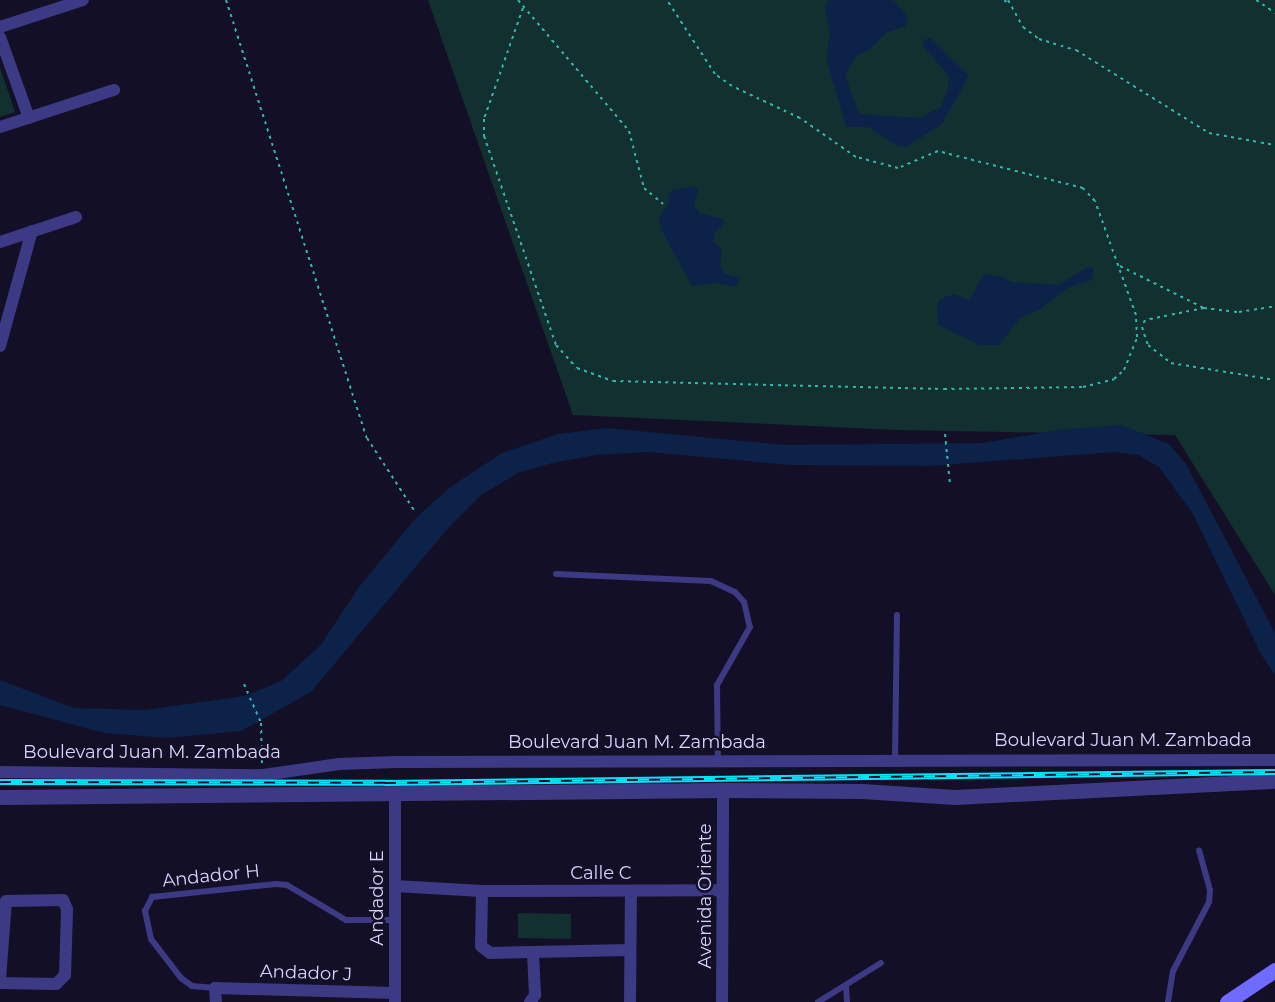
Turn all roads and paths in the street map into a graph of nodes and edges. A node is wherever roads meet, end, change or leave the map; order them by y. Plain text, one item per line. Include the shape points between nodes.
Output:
1 (83, 0) edge
2 (226, 0) edge
3 (518, 0) edge
4 (667, 0) edge
5 (1004, 0) edge
6 (1008, 0) edge
7 (1256, 0) edge
8 (1011, 6) junction
9 (524, 8) junction
10 (1275, 13) edge
11 (0, 27) edge
12 (0, 37) edge
13 (114, 90) dead end
14 (29, 118) junction
15 (0, 128) edge
16 (1275, 145) edge
17 (663, 204) dead end
18 (76, 217) dead end
19 (32, 231) junction
20 (0, 242) edge
21 (1120, 266) junction
22 (1275, 306) edge
23 (1204, 308) junction
24 (1137, 326) junction
25 (1142, 327) junction
26 (0, 346) edge
27 (1275, 380) edge
28 (945, 434) dead end
29 (950, 484) dead end
30 (414, 510) dead end
31 (556, 574) dead end
32 (897, 615) dead end
33 (244, 684) dead end
34 (895, 759) junction
35 (1275, 760) edge
36 (718, 763) junction
37 (0, 772) edge
38 (262, 775) junction
39 (1275, 781) edge
40 (723, 790) junction
41 (394, 795) junction
42 (0, 797) edge
43 (1199, 850) dead end
44 (395, 886) junction
45 (721, 890) junction
46 (482, 891) junction
47 (631, 891) junction
48 (394, 920) junction
49 (630, 950) junction
50 (533, 953) junction
51 (881, 963) dead end
52 (1275, 970) edge
53 (0, 981) edge
54 (846, 987) junction
55 (215, 988) junction
56 (395, 998) edge
57 (216, 1002) edge
58 (530, 1002) edge
59 (630, 1002) edge
60 (722, 1002) edge
61 (818, 1002) edge
62 (847, 1002) edge
63 (1168, 1002) edge
64 (1227, 1002) edge

1 - 11 street
2 - 30 path via 367,438
3 - 9 path
4 - 21 path via 715,74 800,118 856,158 898,168 938,151 1076,184 1095,201
5 - 8 path
6 - 8 path
7 - 10 path
8 - 16 path via 1023,27 1039,39 1076,50 1209,133
9 - 17 path via 629,131 644,188
9 - 24 path via 484,119 484,136 556,345 577,368 613,381 671,384 933,389 1083,387 1119,376 1131,357
12 - 14 street
13 - 14 street
14 - 15 street
18 - 19 street
19 - 20 street
19 - 26 street
21 - 23 path
21 - 24 path
22 - 23 path via 1239,312
23 - 25 path via 1151,318
24 - 25 path
25 - 27 path via 1148,345 1171,363
28 - 29 path
31 - 36 lane via 711,581 735,592 744,602 750,627 717,685
32 - 34 lane
33 - 38 path via 261,723
34 - 35 street, Boulevard Juan M. Zambada
34 - 36 street, Boulevard Juan M. Zambada
36 - 38 street, Boulevard Juan M. Zambada via 396,762 339,764
37 - 38 street, Boulevard Juan M. Zambada
39 - 40 street via 955,797 862,791
40 - 41 street
40 - 45 street, Avenida Oriente
41 - 42 street
41 - 44 street, Andador E
43 - 63 lane via 1210,890 1209,902 1173,970
44 - 46 street, Calle C
44 - 48 street, Andador E
45 - 47 street, Calle C
45 - 60 street, Avenida Oriente
46 - 47 street, Calle C
46 - 50 street via 484,950 499,955
47 - 49 street
48 - 55 lane, Andador H via 346,920 287,885 152,897 145,911 151,939 181,978 192,986
48 - 56 street, Andador E
49 - 50 street
49 - 59 street
50 - 58 street via 535,995
51 - 54 lane
52 - 64 main road
53 - 53 street via 56,984 65,975 67,909 63,900 9,899 5,905
54 - 61 lane
54 - 62 lane
55 - 56 street, Andador J
55 - 57 street

